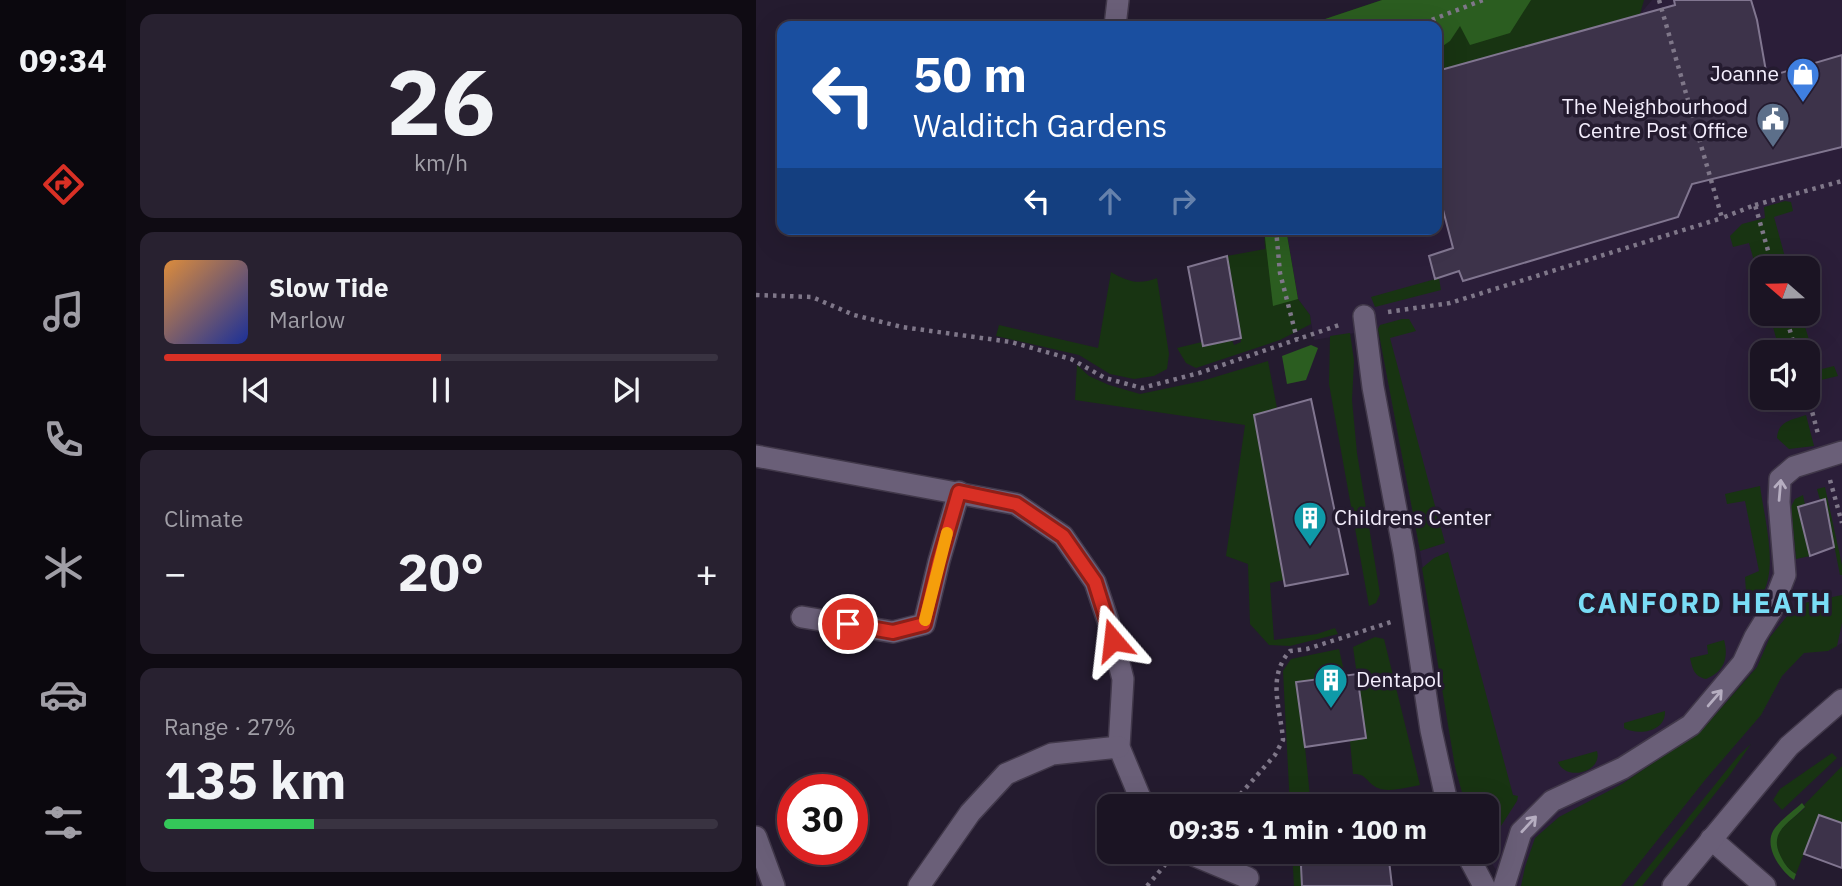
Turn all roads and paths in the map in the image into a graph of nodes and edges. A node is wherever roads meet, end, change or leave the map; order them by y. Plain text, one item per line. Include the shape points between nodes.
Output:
1 (1118, 0) edge
2 (1483, 0) edge
3 (1659, 0) edge
4 (1116, 21) edge
5 (1429, 21) edge
6 (1842, 181) edge
7 (1755, 205) junction
8 (1722, 218) junction
9 (1277, 235) edge
10 (1770, 256) edge
11 (756, 295) edge
12 (1364, 316) junction
13 (1297, 339) junction
14 (1842, 452) edge
15 (756, 456) edge
16 (959, 492) junction
17 (802, 617) dead end
18 (1414, 617) junction
19 (1842, 701) edge
20 (1119, 747) junction
21 (1138, 794) edge
22 (1240, 794) edge
23 (1445, 794) edge
24 (756, 837) edge
25 (1711, 839) junction
26 (1169, 864) edge
27 (1203, 864) edge
28 (1472, 864) edge
29 (1248, 878) dead end
30 (774, 886) edge
31 (919, 886) edge
32 (1147, 886) edge
33 (1484, 886) edge
34 (1504, 886) edge
35 (1673, 886) edge
36 (1765, 886) edge

1 - 4 street
2 - 5 path
3 - 8 path
6 - 7 path
7 - 8 path
7 - 10 path
8 - 12 path via 1450,303
9 - 13 path via 1280,273
11 - 13 path via 812,298 901,327 1011,342 1071,359 1105,378 1142,388
12 - 13 path
12 - 18 street
34 -> 14 street via 1521,832 1552,801 1623,768 1691,725 1723,690 1743,663 1785,575 1780,479 1794,467
15 - 16 street
16 - 17 street via 924,624 893,632
16 - 20 street via 1016,504 1063,536 1095,582 1123,679
18 - 22 path via 1290,651 1280,662 1277,677 1283,740
18 - 23 street
19 - 25 street via 1789,746
20 - 21 street
20 - 31 street via 1052,754 1006,774 970,813
24 - 30 street
25 - 35 street
25 - 36 street
26 - 32 path
27 - 29 street
28 - 33 street

